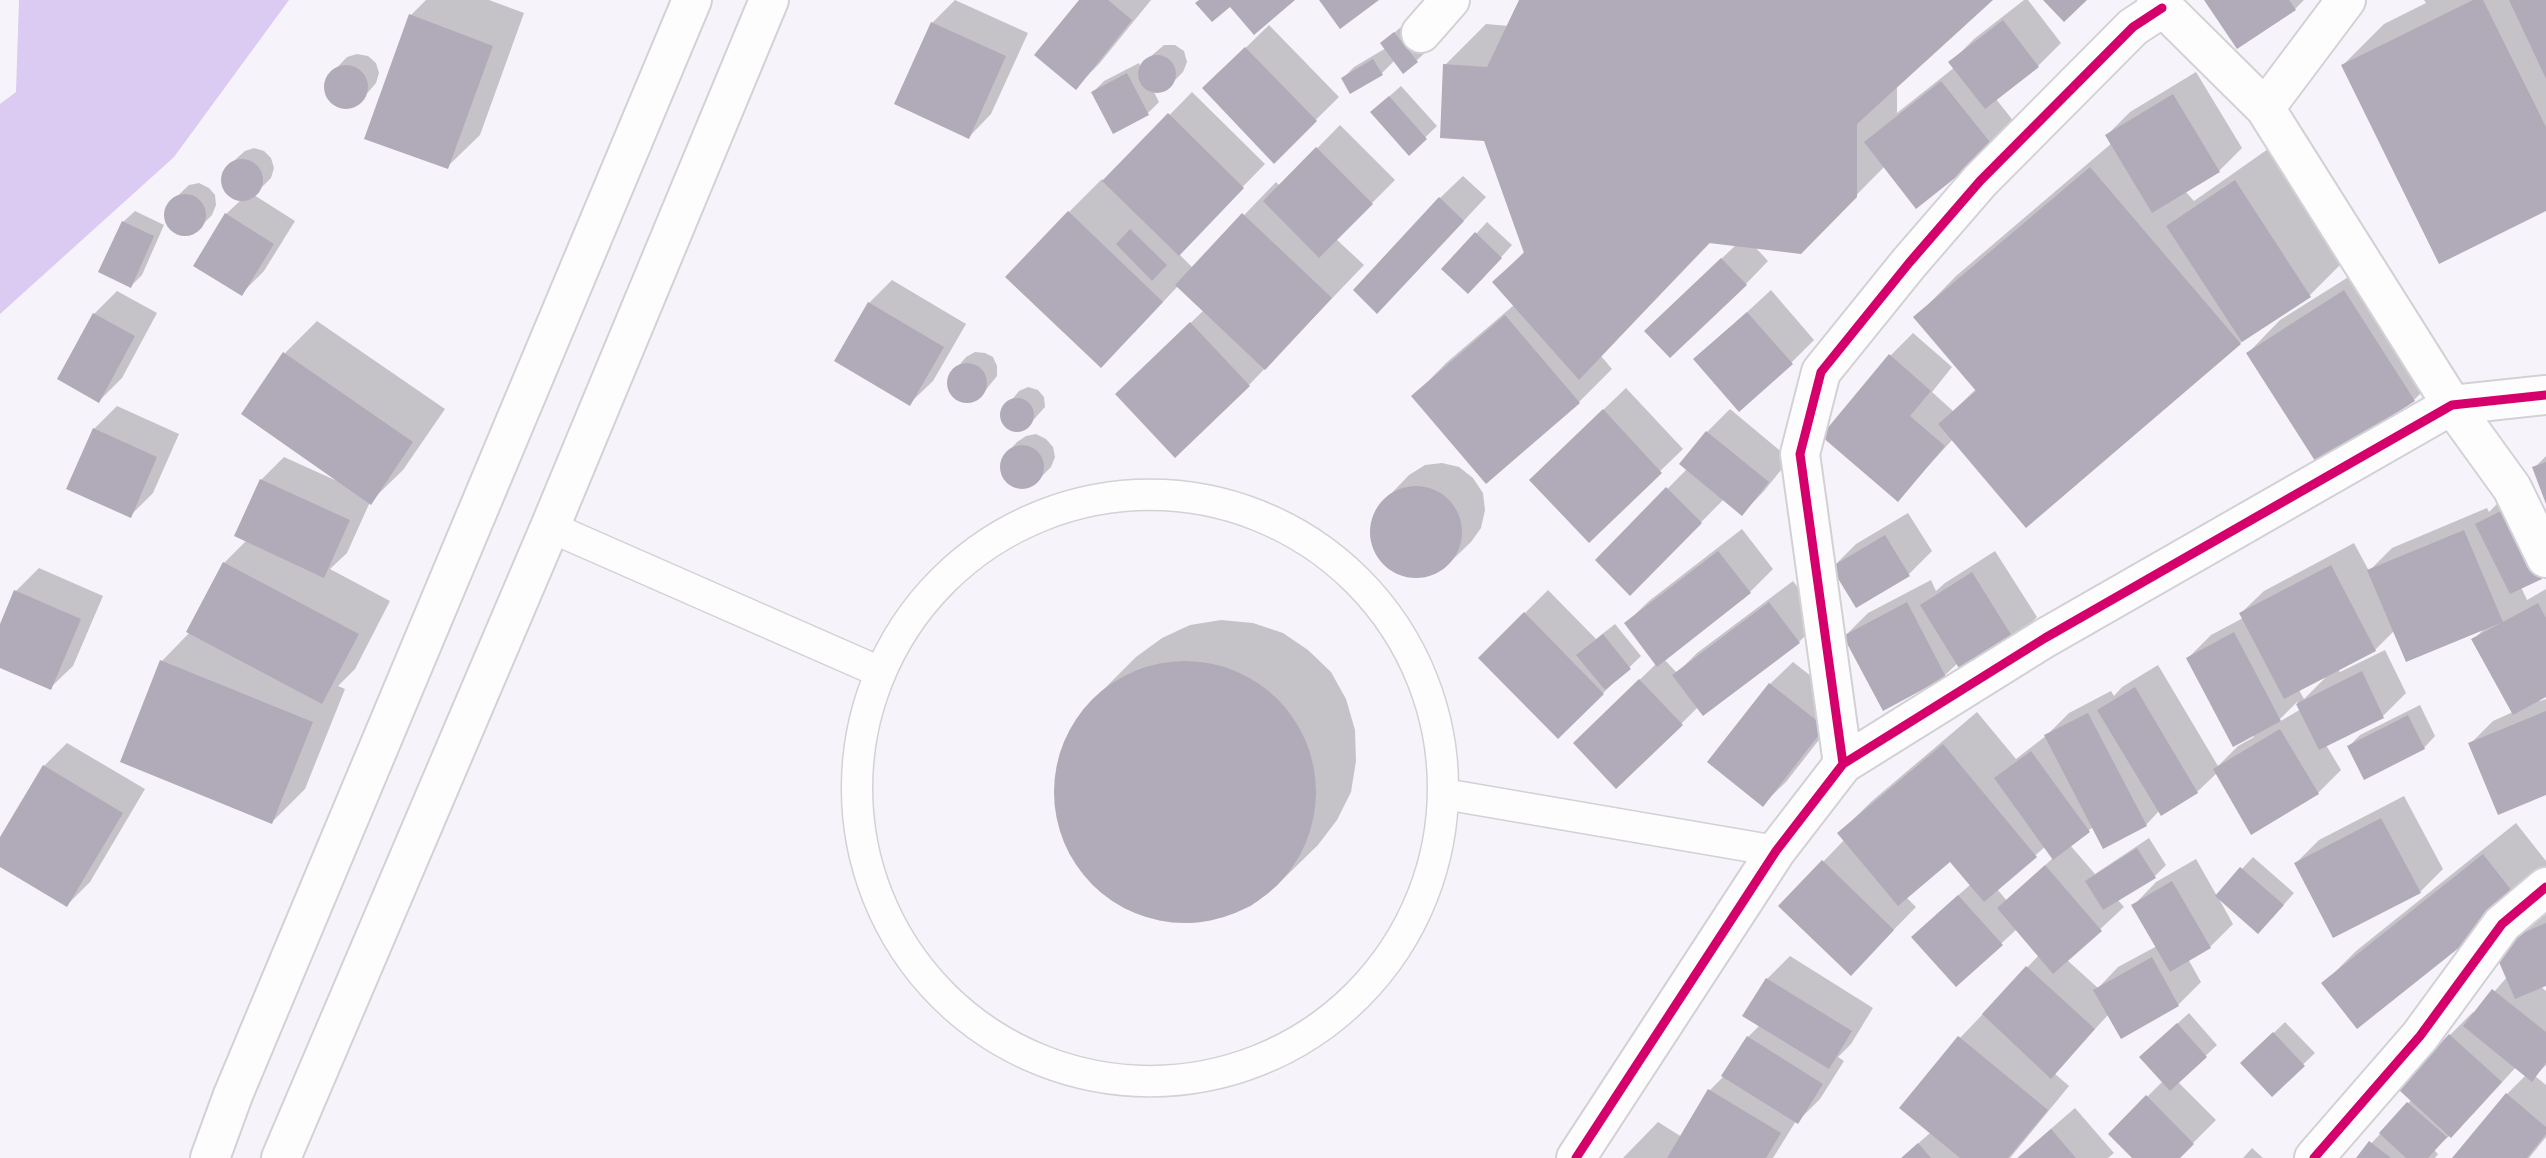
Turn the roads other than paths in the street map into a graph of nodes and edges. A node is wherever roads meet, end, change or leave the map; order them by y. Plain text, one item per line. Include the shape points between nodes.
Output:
1 (692, 0) edge
2 (769, 0) edge
3 (1450, 0) edge
4 (2347, 0) edge
5 (2159, 4) edge
6 (1422, 33) dead end
7 (2265, 108) junction
8 (2546, 395) edge
9 (2452, 405) junction
10 (550, 527) junction
11 (2546, 558) edge
12 (880, 672) junction
13 (1843, 764) junction
14 (1444, 794) junction
15 (1776, 850) junction
16 (2546, 887) edge
17 (233, 1095) junction
18 (298, 1118) junction
19 (196, 1158) edge
20 (211, 1158) edge
21 (281, 1158) edge
22 (291, 1158) edge
23 (1576, 1158) edge
24 (2314, 1158) edge

1 - 17 street
2 - 10 street
3 - 6 street
4 - 7 street
5 - 7 street
5 - 13 street via 1979,181 1821,372 1800,454
7 - 9 street
8 - 9 street
9 - 11 street via 2512,488
9 - 13 street via 2045,638
10 - 12 lane
10 - 18 street
12 - 14 lane via 917,608 968,555 1031,518 1102,497 1174,494 1246,510 1312,543 1368,591 1415,663 1436,721
12 - 14 lane via 859,748 860,828 881,905 922,973 981,1028 1052,1065 1129,1082 1208,1077 1283,1052 1348,1007 1399,946 1432,873
13 - 15 street
14 - 15 lane
15 - 23 street
16 - 24 street via 2502,924 2420,1036
17 - 19 street
17 - 20 street
18 - 21 street
18 - 22 street

